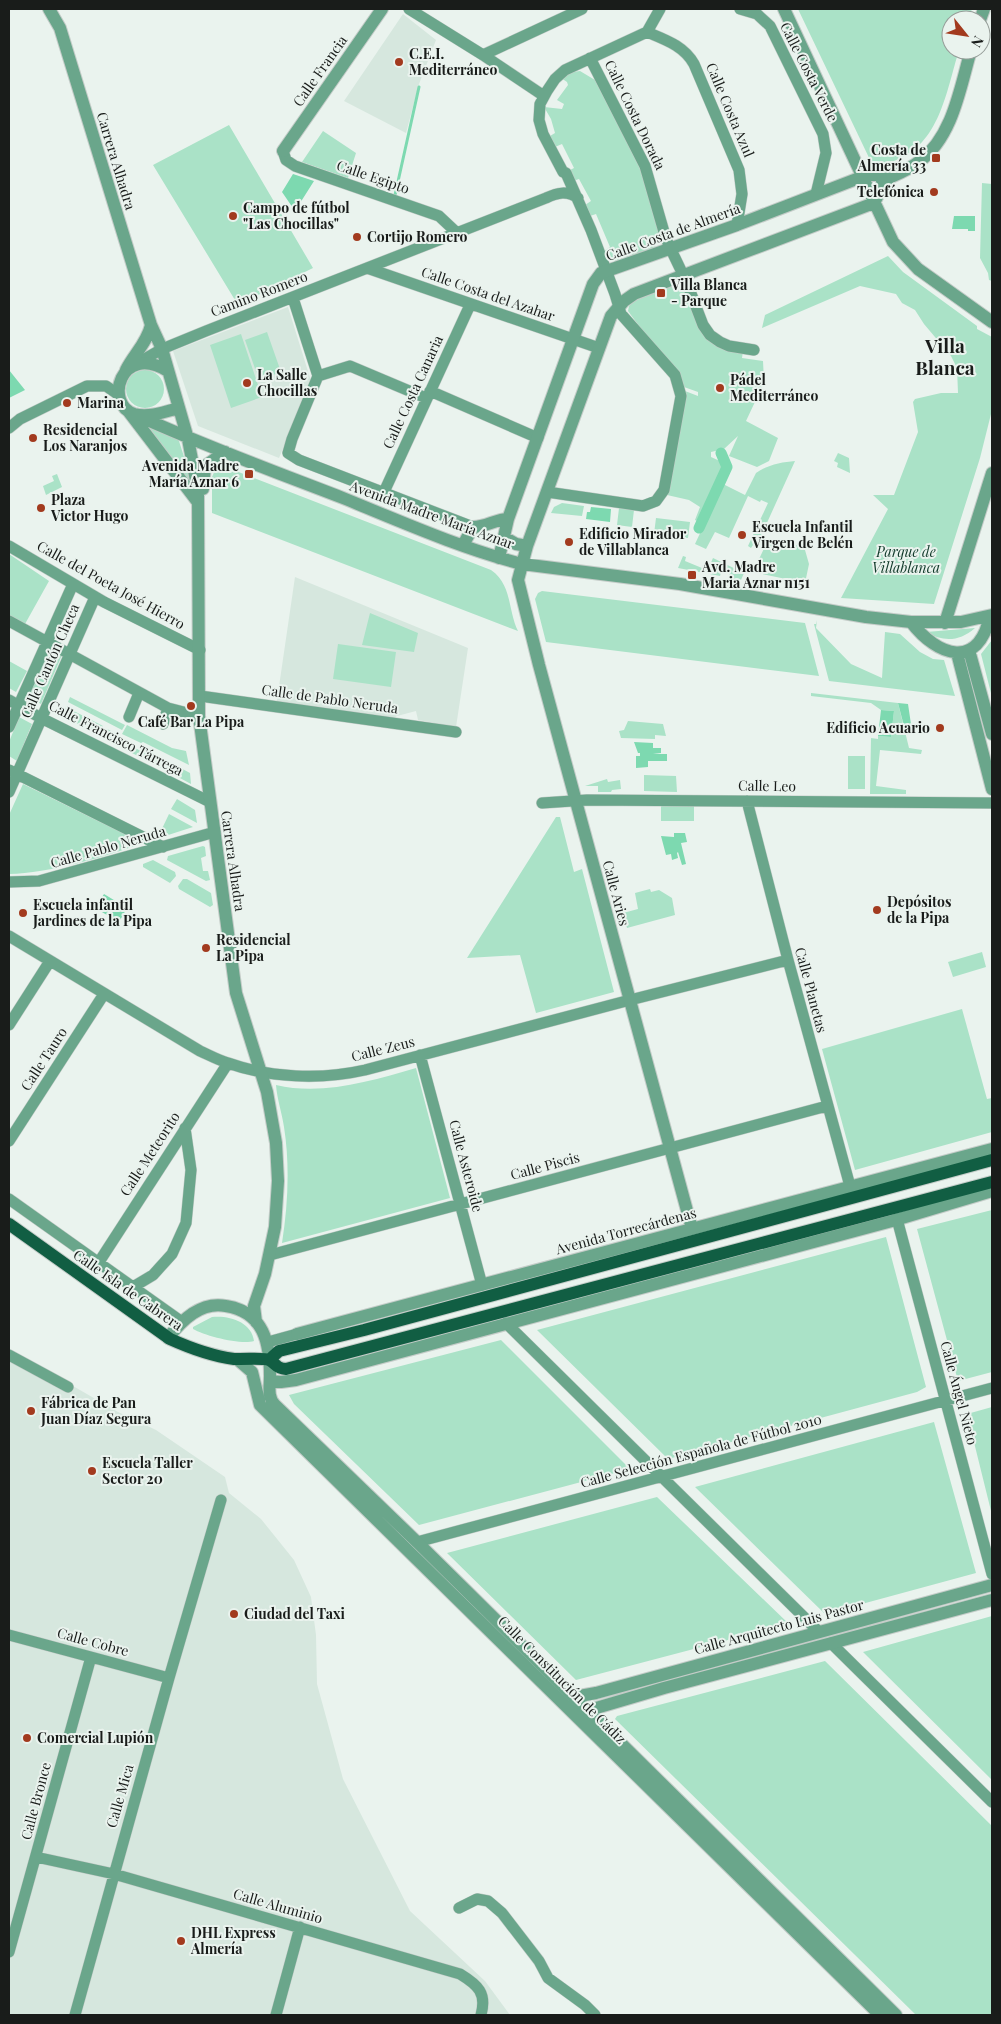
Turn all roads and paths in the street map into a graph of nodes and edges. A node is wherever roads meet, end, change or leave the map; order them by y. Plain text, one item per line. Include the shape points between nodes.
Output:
1 (49, 9) edge
2 (382, 9) edge
3 (409, 9) edge
4 (582, 9) edge
5 (660, 9) edge
6 (740, 9) edge
7 (784, 9) edge
8 (647, 32) junction
9 (483, 55) junction
10 (590, 58) junction
11 (968, 60) edge
12 (544, 96) junction
13 (283, 151) joint
14 (563, 172) junction
15 (863, 176) junction
16 (889, 178) junction
17 (868, 189) junction
18 (816, 194) junction
19 (554, 195) junction
20 (578, 198) junction
21 (874, 203) junction
22 (737, 225) junction
23 (456, 232) junction
24 (671, 249) junction
25 (367, 268) junction
26 (606, 271) junction
27 (683, 276) junction
28 (293, 298) junction
29 (470, 304) junction
30 (618, 306) junction
31 (992, 322) edge
32 (151, 325) junction
33 (573, 339) junction
34 (599, 348) junction
35 (162, 349) junction
36 (754, 350) dead end
37 (130, 368) junction
38 (168, 371) junction
39 (318, 376) junction
40 (428, 394) junction
41 (119, 395) junction
42 (179, 408) junction
43 (131, 412) junction
44 (9, 428) edge
45 (538, 438) junction
46 (188, 439) junction
47 (225, 452) junction
48 (992, 473) edge
49 (384, 492) junction
50 (547, 492) junction
51 (197, 501) junction
52 (508, 519) junction
53 (473, 527) junction
54 (504, 538) junction
55 (463, 545) junction
56 (9, 546) edge
57 (527, 546) junction
58 (499, 558) junction
59 (522, 564) junction
60 (73, 584) junction
61 (95, 597) junction
62 (991, 615) edge
63 (9, 622) edge
64 (911, 622) junction
65 (944, 623) junction
66 (46, 642) junction
67 (200, 650) junction
68 (963, 652) junction
69 (70, 654) junction
70 (139, 693) junction
71 (200, 696) junction
72 (13, 702) edge
73 (168, 708) junction
74 (989, 708) edge
75 (199, 716) junction
76 (129, 717) dead end
77 (41, 718) junction
78 (163, 724) dead end
79 (9, 727) edge
80 (456, 732) dead end
81 (992, 734) edge
82 (13, 772) edge
83 (992, 789) edge
84 (9, 792) edge
85 (576, 800) junction
86 (747, 801) junction
87 (210, 802) junction
88 (542, 803) dead end
89 (992, 803) edge
90 (215, 832) junction
91 (163, 847) junction
92 (9, 882) edge
93 (9, 936) edge
94 (788, 960) junction
95 (50, 961) junction
96 (104, 994) junction
97 (630, 1000) junction
98 (9, 1026) edge
99 (420, 1055) junction
100 (228, 1063) junction
101 (261, 1072) junction
102 (827, 1106) junction
103 (185, 1128) junction
104 (9, 1140) edge
105 (670, 1149) junction
106 (992, 1149) edge
107 (992, 1160) edge
108 (992, 1182) edge
109 (850, 1186) junction
110 (992, 1190) edge
111 (9, 1198) edge
112 (460, 1204) junction
113 (906, 1204) junction
114 (897, 1219) junction
115 (9, 1224) edge
116 (692, 1229) junction
117 (270, 1256) junction
118 (99, 1262) junction
119 (482, 1285) junction
120 (133, 1287) junction
121 (254, 1306) junction
122 (237, 1309) junction
123 (182, 1322) junction
124 (256, 1322) junction
125 (506, 1323) junction
126 (297, 1334) joint
127 (168, 1338) junction
128 (268, 1342) junction
129 (9, 1356) edge
130 (237, 1359) junction
131 (276, 1360) junction
132 (270, 1381) junction
133 (68, 1387) dead end
134 (992, 1388) edge
135 (946, 1401) junction
136 (663, 1477) junction
137 (221, 1500) dead end
138 (417, 1542) junction
139 (992, 1574) edge
140 (992, 1585) edge
141 (992, 1600) edge
142 (819, 1632) junction
143 (9, 1635) edge
144 (830, 1643) junction
145 (92, 1657) junction
146 (169, 1678) junction
147 (574, 1697) junction
148 (586, 1711) junction
149 (992, 1802) edge
150 (36, 1857) junction
151 (114, 1874) junction
152 (459, 1908) dead end
153 (300, 1927) junction
154 (9, 1952) edge
155 (75, 2015) edge
156 (276, 2015) edge
157 (482, 2015) edge
158 (595, 2015) edge
159 (880, 2015) edge
160 (896, 2015) edge

1 - 32 street, Carrera Alhadra via 60,28
2 - 13 street, Calle Francia
3 - 9 street
4 - 9 street
5 - 8 street
6 - 18 street, Calle Costa Verde via 757,14 770,26 823,134 826,153
7 - 15 street
8 - 10 street
8 - 22 street, Calle Costa Azul via 679,46 694,64 739,170 742,194
9 - 12 street
10 - 12 street via 560,74
10 - 24 street, Calle Costa Dorada via 645,166
11 - 16 street via 943,134 921,160
12 - 14 street via 539,108 541,129
13 - 23 street, Calle Egipto via 286,160 295,166 439,216
14 - 19 street
14 - 20 street
15 - 16 street, Calle Costa de Almería via 874,174
15 - 17 street
15 - 18 street, Calle Costa de Almería
16 - 17 street
16 - 21 street
17 - 21 street
18 - 22 street, Calle Costa de Almería
19 - 20 street via 568,193
19 - 23 street, Camino Romero
20 - 26 street
21 - 27 street
21 - 31 street via 893,242 918,269
22 - 24 street, Calle Costa de Almería
23 - 25 street, Camino Romero
24 - 26 street, Calle Costa de Almería
24 - 27 street, Calle Costa Dorada
25 - 28 street, Camino Romero
25 - 29 street, Calle Costa del Azahar
26 - 30 street
26 - 33 street, Calle Costa de Almería via 595,280
27 - 30 street via 634,294
27 - 36 street, Calle Costa Dorada via 706,330 729,346
28 - 35 street, Camino Romero
28 - 39 street
29 - 33 street, Calle Costa del Azahar
29 - 40 street, Calle Costa Canaria
30 - 34 street
30 - 50 street via 621,314 676,375 680,386 681,396 664,490 656,501 643,506
32 - 35 street, Carrera Alhadra
32 - 37 street via 148,337 133,356
33 - 34 street, Calle Costa del Azahar
33 - 45 street, Calle Costa de Almería
34 - 50 street
35 - 37 street, Camino Romero
35 - 38 street, Carrera Alhadra
37 - 38 street via 151,363
37 - 41 street via 120,382
38 - 42 street, Carrera Alhadra
39 - 40 street via 350,366
39 - 49 street, Avenida Madre María Aznar via 288,453
40 - 45 street
40 - 49 street, Calle Costa Canaria
41 - 43 street
41 - 44 street via 106,386 88,386 20,419
42 - 43 street via 156,414
42 - 46 street, Carrera Alhadra
43 - 46 street, Avenida Madre María Aznar
43 - 51 street
45 - 52 street, Calle Costa de Almería
46 - 47 street, Avenida Madre María Aznar
46 - 51 street, Carrera Alhadra via 198,490
47 - 51 street, Carrera Alhadra via 205,466 203,497
47 - 55 street, Avenida Madre María Aznar
48 - 65 street
49 - 53 street, Avenida Madre María Aznar
50 - 57 street
51 - 67 street, Carrera Alhadra
52 - 53 street
52 - 54 street, Calle Costa de Almería
53 - 55 street
54 - 57 street
54 - 58 street, Calle Costa de Almería
55 - 58 street, Avenida Madre María Aznar
56 - 60 street, Calle del Poeta José Hierro
57 - 59 street
58 - 59 street, Avenida Madre María Aznar
59 - 64 street, Avenida Madre María Aznar via 680,584
59 - 85 street, Calle Aries via 518,580 520,591
60 - 61 street, Calle del Poeta José Hierro
60 - 66 street, Calle Cantón Checa
61 - 67 street, Calle del Poeta José Hierro
61 - 69 street, Calle Cantón Checa
62 - 65 street, Avenida Madre María Aznar
62 - 68 street, Avenida Madre María Aznar via 979,641
63 - 66 street
64 - 65 street, Avenida Madre María Aznar
64 - 68 street via 937,648
66 - 69 street
66 - 72 street, Calle Cantón Checa
67 - 71 street, Carrera Alhadra
68 - 74 street
68 - 83 street
69 - 70 street
69 - 77 street, Calle Cantón Checa
70 - 73 street
70 - 76 street
71 - 75 street, Carrera Alhadra
71 - 80 street, Calle de Pablo Neruda
72 - 77 street, Calle Francisco Tárrega
72 - 79 street, Calle Cantón Checa
73 - 75 street
73 - 78 street
74 - 81 street
75 - 87 street, Carrera Alhadra
77 - 82 street, Calle Cantón Checa
77 - 87 street, Calle Francisco Tárrega
82 - 84 street, Calle Cantón Checa
82 - 91 street
85 - 86 street, Calle Leo
85 - 88 street, Calle Leo
85 - 97 street, Calle Aries
86 - 89 street, Calle Leo
86 - 94 street, Calle Planetas
87 - 90 street, Carrera Alhadra
90 - 91 street, Calle Pablo Neruda
90 - 101 street, Carrera Alhadra via 236,993
91 - 92 street, Calle Pablo Neruda via 39,881
93 - 95 street, Calle Zeus
94 - 97 street, Calle Zeus
94 - 102 street, Calle Planetas
95 - 96 street, Calle Zeus
95 - 98 street
96 - 100 street, Calle Zeus via 200,1051
96 - 104 street, Calle Tauro
97 - 99 street, Calle Zeus
97 - 105 street, Calle Aries
99 - 101 street, Calle Zeus via 345,1074 313,1076
99 - 112 street, Calle Asteroide
100 - 101 street, Calle Zeus
100 - 103 street, Calle Meteorito
101 - 117 street, Carrera Alhadra via 274,1126 278,1166
102 - 105 street, Calle Piscis
102 - 109 street, Calle Planetas
103 - 118 street, Calle Meteorito
103 - 120 street via 191,1170 186,1223 172,1254 153,1275
105 - 112 street, Calle Piscis
105 - 116 street, Calle Aries
106 - 109 street, Avenida Torrecárdenas
107 - 131 main road, Avenida Torrecárdenas via 402,1320
108 - 113 main road
109 - 116 street, Avenida Torrecárdenas
110 - 113 street
110 - 114 street
111 - 118 street, Calle Isla de Cabrera
112 - 117 street, Calle Piscis
112 - 119 street, Calle Asteroide
113 - 131 main road via 293,1367
114 - 125 street
114 - 135 street, Calle Ángel Nieto
115 - 127 main road, Calle Isla de Cabrera
116 - 119 street, Avenida Torrecárdenas
117 - 121 street, Carrera Alhadra
118 - 120 street, Calle Isla de Cabrera
119 - 126 street, Avenida Torrecárdenas
120 - 123 street, Calle Isla de Cabrera
121 - 122 street
121 - 124 street, Carrera Alhadra
122 - 123 street via 224,1305 209,1306
122 - 124 street
123 - 127 street
124 - 128 street
125 - 132 street via 296,1380
125 - 136 street
126 - 128 street, Avenida Torrecárdenas
127 - 130 main road, Calle Isla de Cabrera
128 - 131 street, Calle Constitución de Cádiz
129 - 133 street
130 - 131 main road, Calle Isla de Cabrera
130 - 159 street, Calle Constitución de Cádiz via 252,1372 260,1405
131 - 132 street, Calle Constitución de Cádiz
132 - 138 street, Calle Constitución de Cádiz via 270,1397 275,1405
134 - 135 street, Calle Selección Española de Fútbol 2010
135 - 136 street, Calle Selección Española de Fútbol 2010
135 - 139 street, Calle Ángel Nieto
136 - 138 street, Calle Selección Española de Fútbol 2010
136 - 142 street
137 - 146 street, Calle Mica
138 - 147 street, Calle Constitución de Cádiz
140 - 142 street, Calle Arquitecto Luis Pastor
141 - 144 street, Calle Arquitecto Luis Pastor
142 - 147 street, Calle Arquitecto Luis Pastor
143 - 145 street, Calle Cobre
144 - 148 street, Calle Arquitecto Luis Pastor
144 - 149 street
145 - 146 street, Calle Cobre
145 - 150 street, Calle Bronce
146 - 151 street, Calle Mica
147 - 148 street, Calle Constitución de Cádiz
148 - 160 street, Calle Constitución de Cádiz
150 - 151 street, Calle Aluminio
150 - 154 street, Calle Bronce
151 - 153 street, Calle Aluminio
151 - 155 street, Calle Mica
152 - 158 street via 477,1899 488,1901 539,1961 548,1978
153 - 156 street
153 - 157 street, Calle Aluminio via 460,1974 480,1989 484,2005

